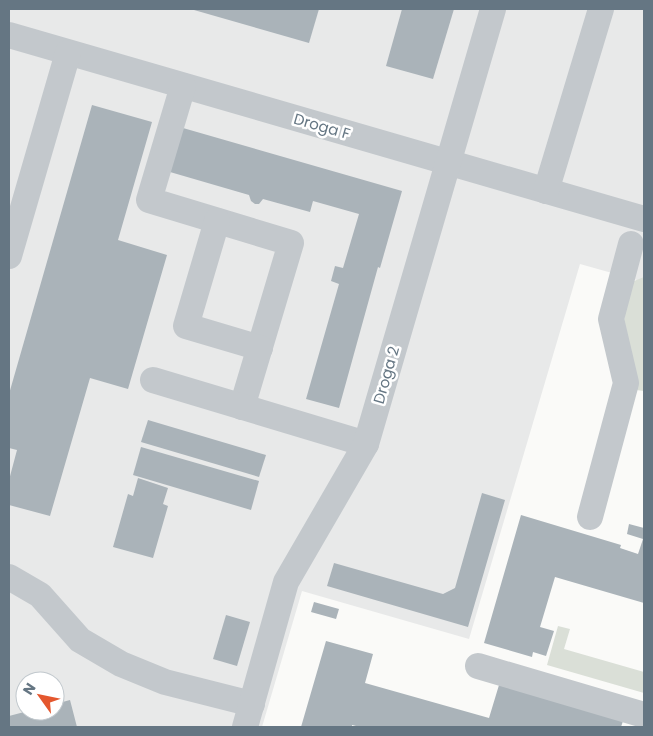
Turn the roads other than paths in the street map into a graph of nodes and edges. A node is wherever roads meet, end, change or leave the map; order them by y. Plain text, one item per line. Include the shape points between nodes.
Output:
1 (493, 9) edge
2 (601, 9) edge
3 (9, 35) edge
4 (68, 53) junction
5 (183, 86) junction
6 (448, 163) junction
7 (546, 191) junction
8 (639, 218) edge
9 (217, 221) junction
10 (638, 246) edge
11 (9, 256) edge
12 (260, 348) junction
13 (153, 380) dead end
14 (242, 407) junction
15 (366, 444) junction
16 (590, 517) dead end
17 (9, 577) edge
18 (478, 666) dead end
19 (644, 715) edge
20 (248, 716) edge

1 - 6 lane, Droga 2
2 - 7 lane
3 - 4 lane, Droga F
4 - 5 lane, Droga F
4 - 11 lane
5 - 6 lane, Droga F
5 - 9 lane via 149,200
6 - 7 lane, Droga F
6 - 15 lane, Droga 2
7 - 8 lane, Droga F
8 - 10 lane, Droga F
9 - 12 lane via 186,326
9 - 12 lane via 291,243
10 - 16 lane, Droga F via 610,319 626,383
12 - 14 lane
13 - 14 lane
14 - 15 lane
15 - 20 lane, Droga 2 via 286,582
17 - 20 lane via 40,595 80,640 121,664
18 - 19 lane

